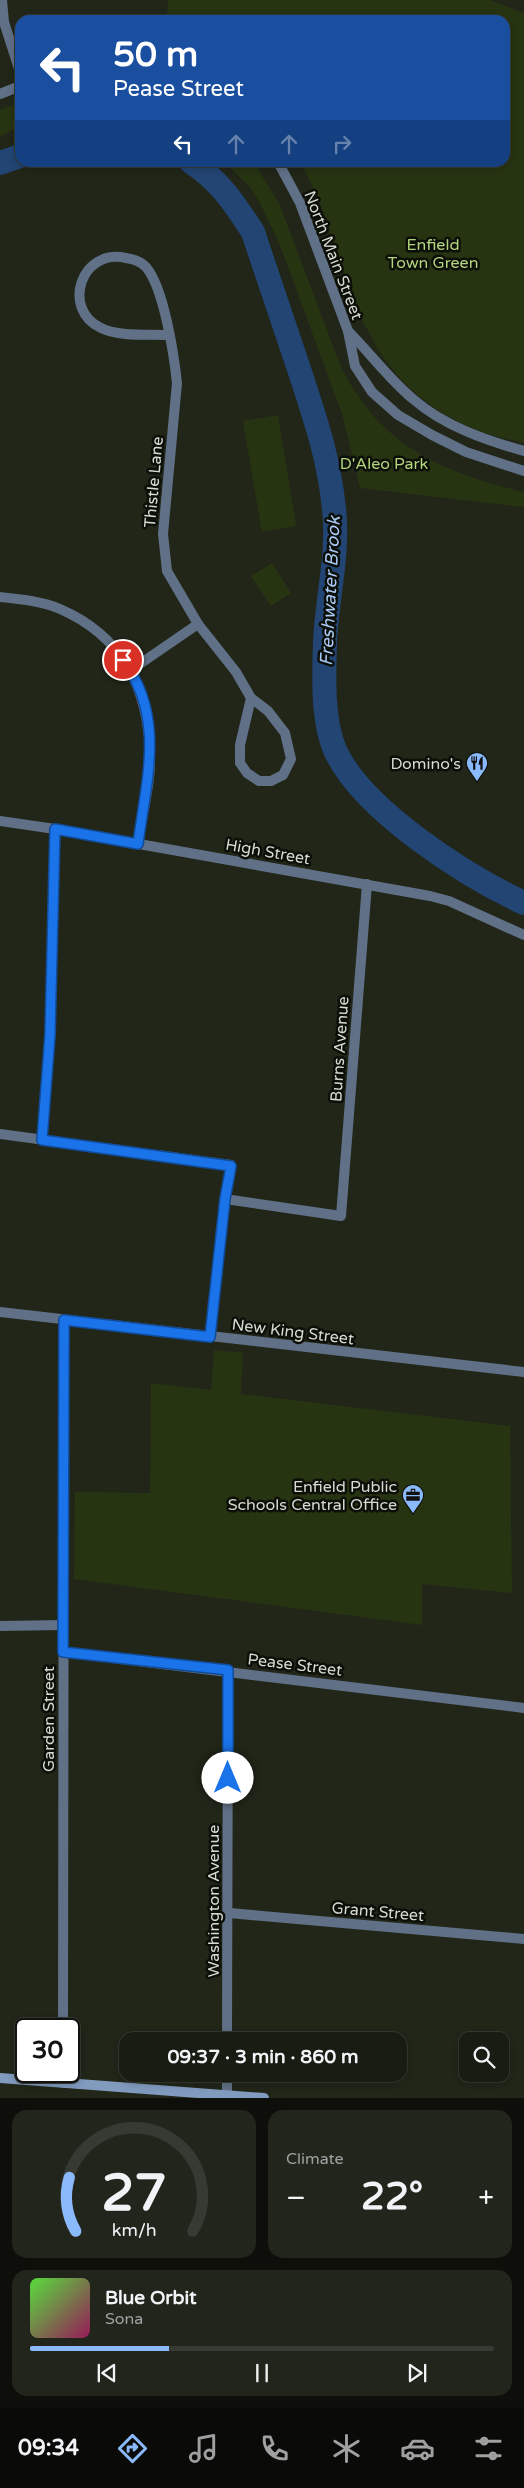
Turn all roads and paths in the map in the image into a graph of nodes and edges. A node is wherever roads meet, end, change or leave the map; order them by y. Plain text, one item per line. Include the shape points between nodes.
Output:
1 (2, 0) edge
2 (15, 56) edge
3 (15, 88) edge
4 (0, 94) edge
5 (281, 167) edge
6 (348, 331) junction
7 (168, 334) junction
8 (524, 451) edge
9 (524, 472) edge
10 (0, 597) edge
11 (198, 624) junction
12 (131, 670) junction
13 (252, 698) junction
14 (0, 821) edge
15 (55, 829) junction
16 (138, 844) junction
17 (367, 884) junction
18 (524, 935) edge
19 (0, 1134) edge
20 (42, 1140) junction
21 (225, 1199) junction
22 (0, 1312) edge
23 (64, 1320) junction
24 (210, 1337) junction
25 (524, 1372) edge
26 (63, 1625) junction
27 (0, 1626) edge
28 (63, 1652) junction
29 (228, 1670) junction
30 (524, 1708) edge
31 (228, 1913) junction
32 (524, 1939) edge
33 (64, 2018) edge
34 (228, 2032) edge
35 (0, 2078) edge
36 (15, 2079) edge
37 (227, 2082) edge
38 (63, 2083) edge
39 (227, 2095) junction
40 (264, 2098) edge

1 - 2 street via 4,22
3 - 4 street
5 - 6 street, North Main Street via 300,203
6 - 8 street, North Main Street via 398,385 430,412 473,435
6 - 9 street, North Main Street via 355,366 384,404 455,447
7 - 7 street, Thistle Lane via 128,333 98,327 80,301 80,286 88,270 111,256 141,262 156,287
7 - 11 street, Thistle Lane via 177,383 162,534 164,557 167,571
10 - 12 street via 58,608 85,622 116,650
11 - 12 street
11 - 13 street, Thistle Lane
12 - 16 street via 145,702 150,743 150,768
13 - 13 street, Thistle Lane via 277,722 289,744 289,765 283,775 271,781 259,781 240,763 240,745
14 - 15 street, High Street
15 - 16 street, High Street
15 - 20 street via 50,1035
16 - 17 street, High Street
17 - 18 street, High Street via 449,901
17 - 21 street, Burns Avenue via 341,1216
19 - 20 street
20 - 21 street via 231,1166
21 - 24 street
22 - 23 street, New King Street
23 - 24 street, New King Street
23 - 26 street, Garden Street
24 - 25 street, New King Street
26 - 27 street
26 - 28 street, Garden Street
28 - 29 street, Pease Street
28 - 33 street, Garden Street
29 - 30 street, Pease Street
29 - 31 street, Washington Avenue
31 - 32 street, Grant Street
31 - 34 street, Washington Avenue
35 - 36 main road
37 - 39 street
38 - 39 main road
39 - 40 main road

